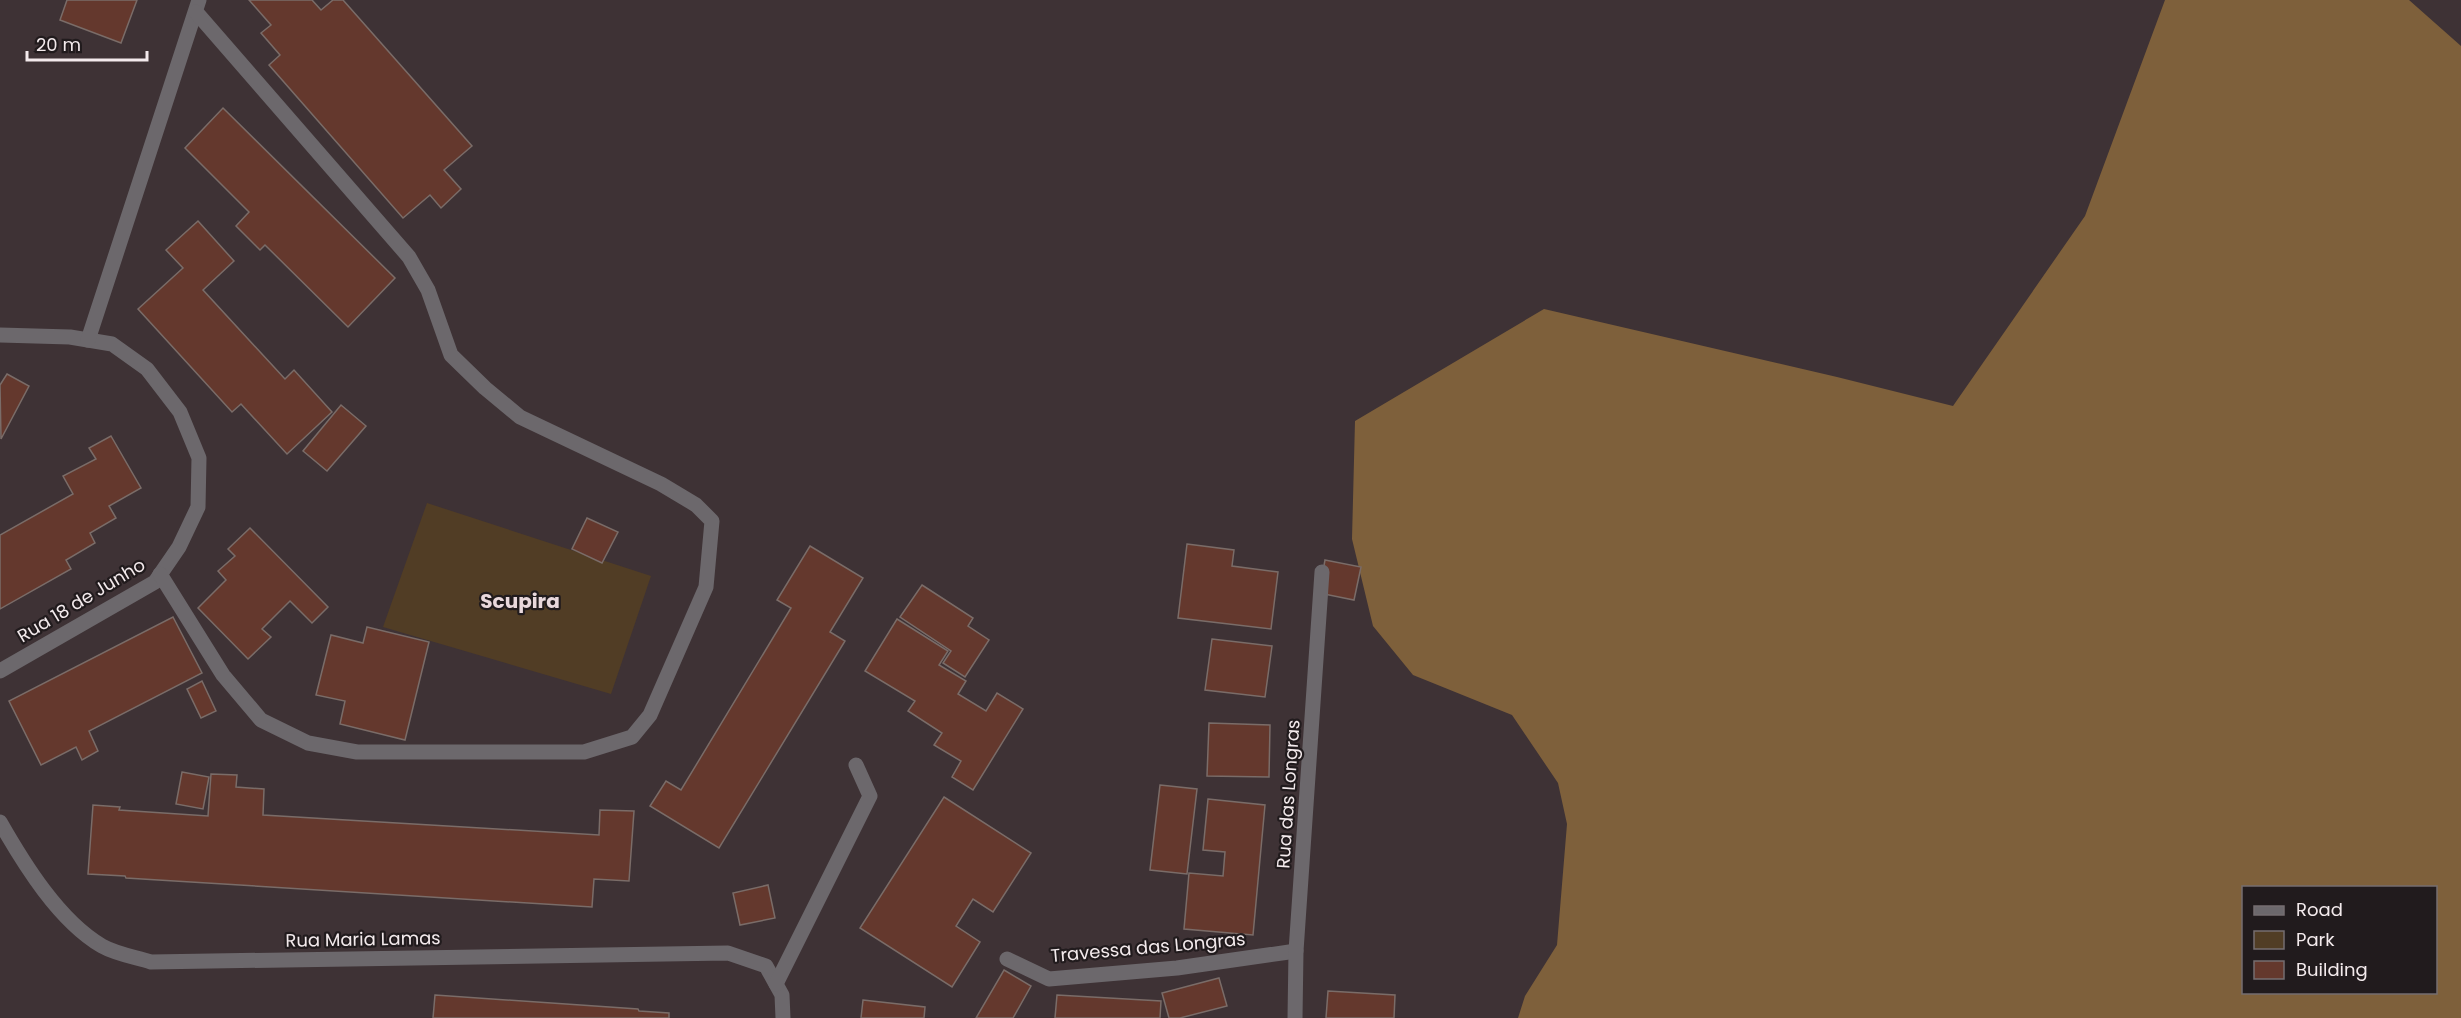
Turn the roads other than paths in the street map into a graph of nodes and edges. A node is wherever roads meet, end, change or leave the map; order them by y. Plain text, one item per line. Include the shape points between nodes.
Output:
1 (198, 6) edge
2 (0, 335) edge
3 (88, 340) junction
4 (1322, 572) dead end
5 (160, 574) junction
6 (0, 671) edge
7 (856, 765) dead end
8 (0, 822) edge
9 (1296, 951) junction
10 (1007, 959) dead end
11 (776, 984) junction
12 (783, 1018) edge
13 (1295, 1018) edge

1 - 3 street
1 - 5 street via 409,258 428,290 450,355 520,417 661,484 696,505 711,521 706,587 650,716 632,737 584,752 357,753 308,743 261,720 223,675
2 - 3 street, Rua 18 de Junho
3 - 5 street, Rua 18 de Junho via 112,345 147,369 180,412 199,458 198,507 179,547
4 - 9 street, Rua das Longras
5 - 6 street, Rua 18 de Junho via 155,582
7 - 11 street via 870,796
8 - 11 street, Rua Maria Lamas via 20,856 68,918 103,946 151,962 728,953 766,966
9 - 10 street, Travessa das Longras via 1177,968 1049,979
9 - 13 street, Rua das Longras
11 - 12 street via 782,995

